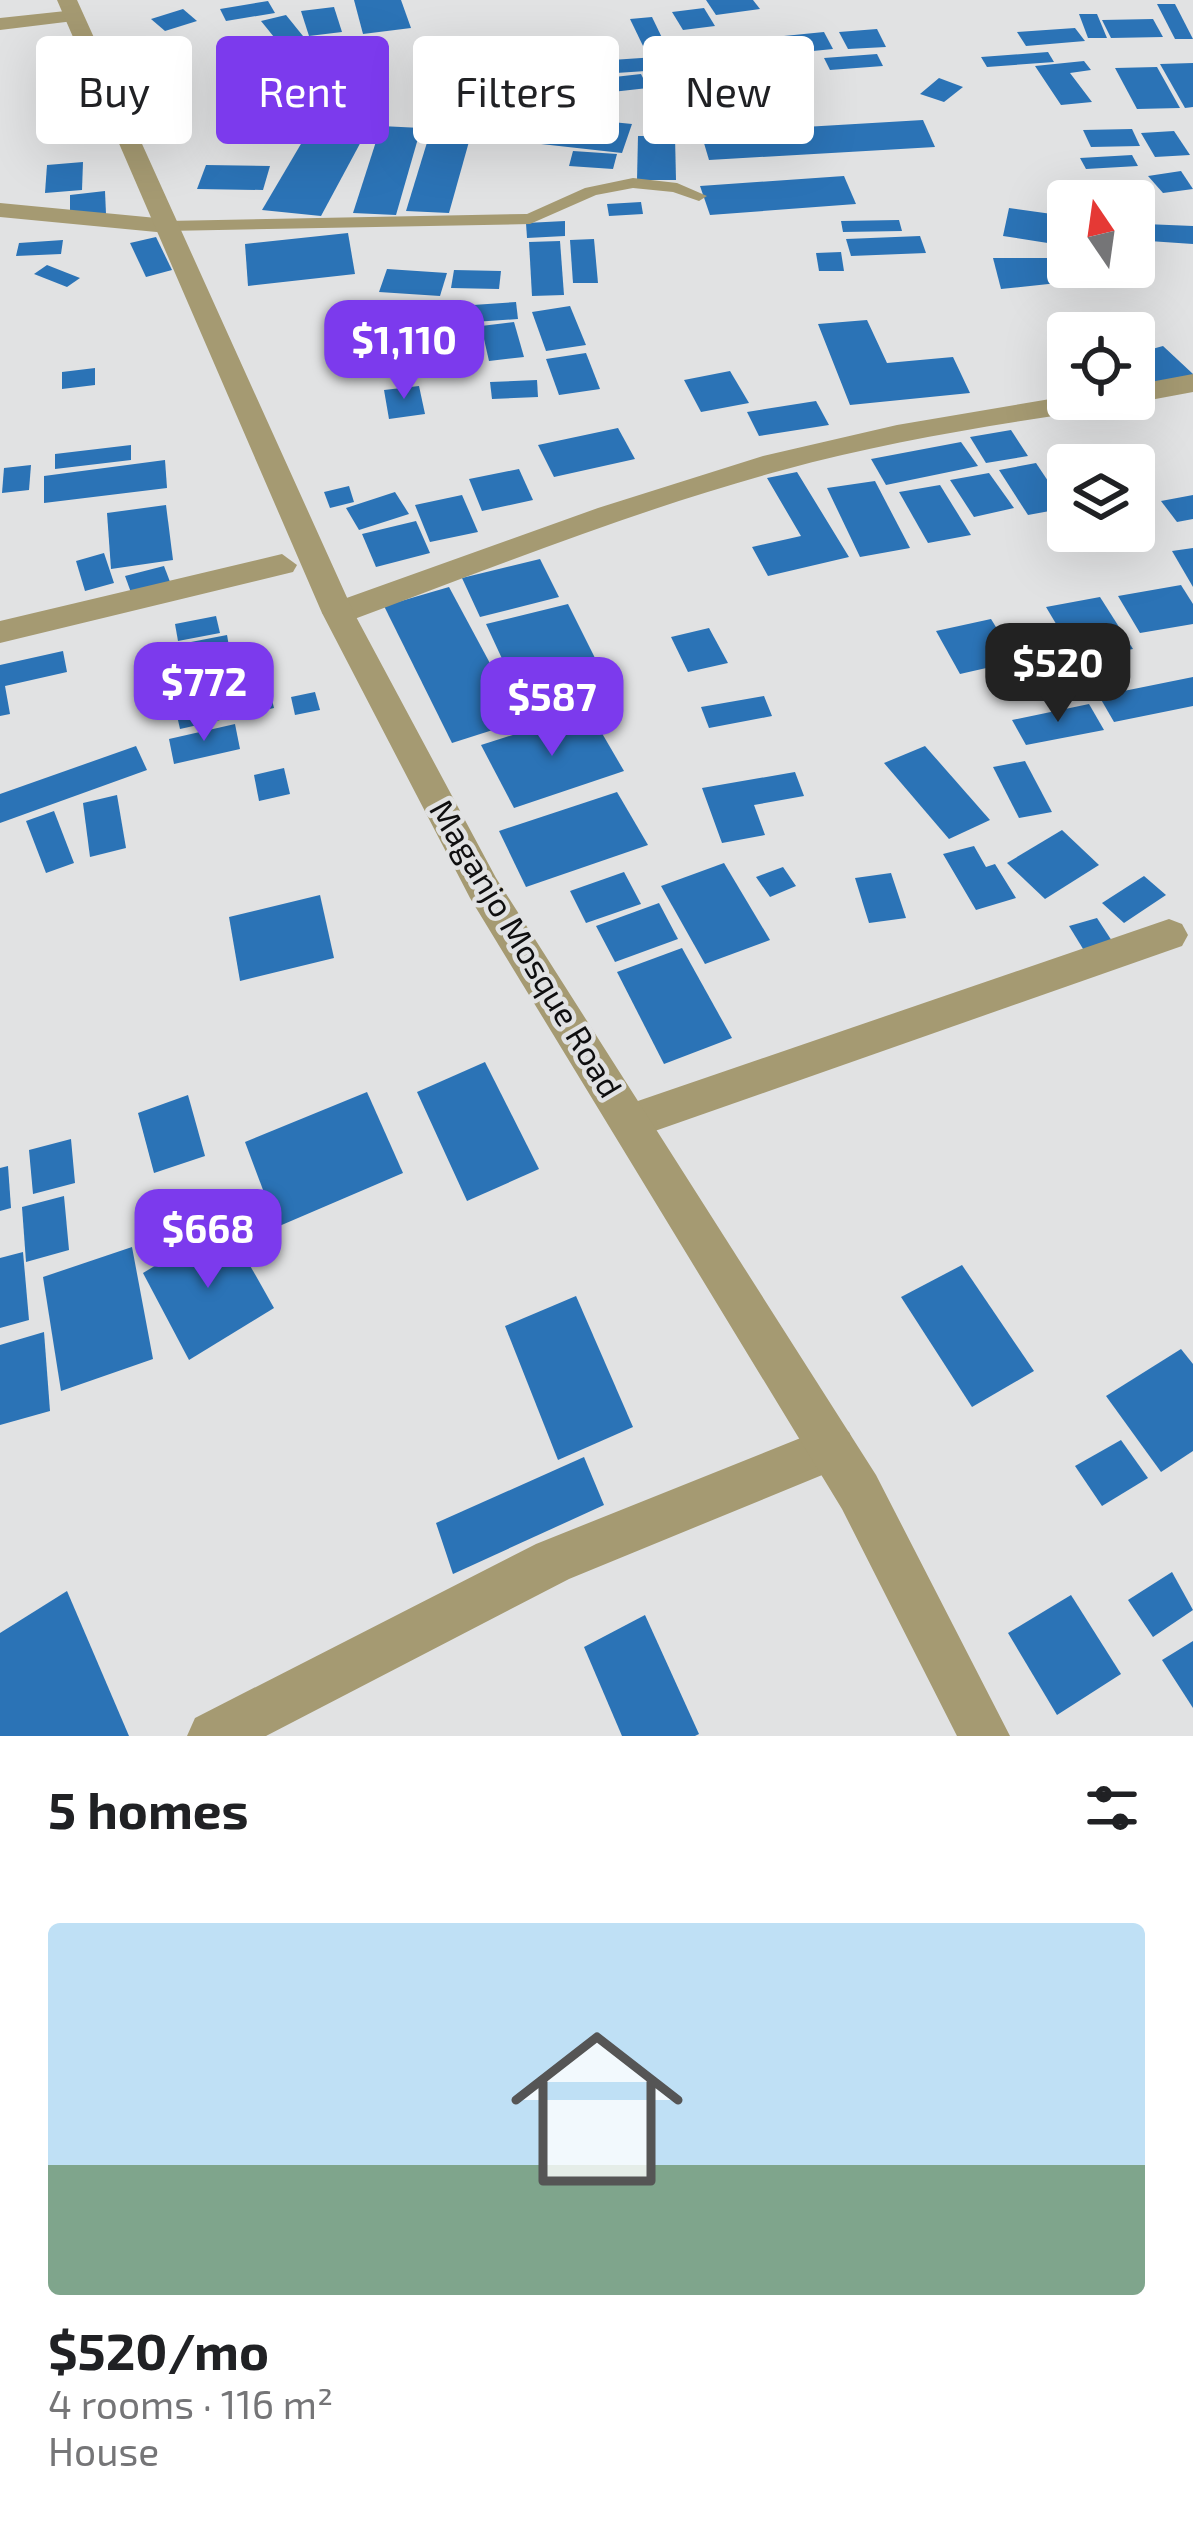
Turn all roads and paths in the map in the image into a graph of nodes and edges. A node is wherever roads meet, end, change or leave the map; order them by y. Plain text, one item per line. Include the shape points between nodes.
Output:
1 (71, 8) edge
2 (0, 24) edge
3 (699, 196) dead end
4 (0, 210) edge
5 (167, 226) junction
6 (1193, 383) edge
7 (1155, 390) edge
8 (1047, 408) edge
9 (282, 565) dead end
10 (338, 613) junction
11 (0, 632) edge
12 (1169, 935) dead end
13 (632, 1121) junction
14 (832, 1448) junction
15 (213, 1736) edge
16 (984, 1736) edge

1 - 2 street
1 - 5 street, Maganjo Mosque Road
3 - 5 lane via 624,183 577,191 530,219
4 - 5 street
5 - 10 street, Maganjo Mosque Road
6 - 7 street
8 - 10 street via 919,428 772,464
9 - 11 street
10 - 13 street, Maganjo Mosque Road via 483,888
12 - 13 street
13 - 14 street, Maganjo Mosque Road
14 - 15 street via 554,1562
14 - 16 street, Maganjo Mosque Road

